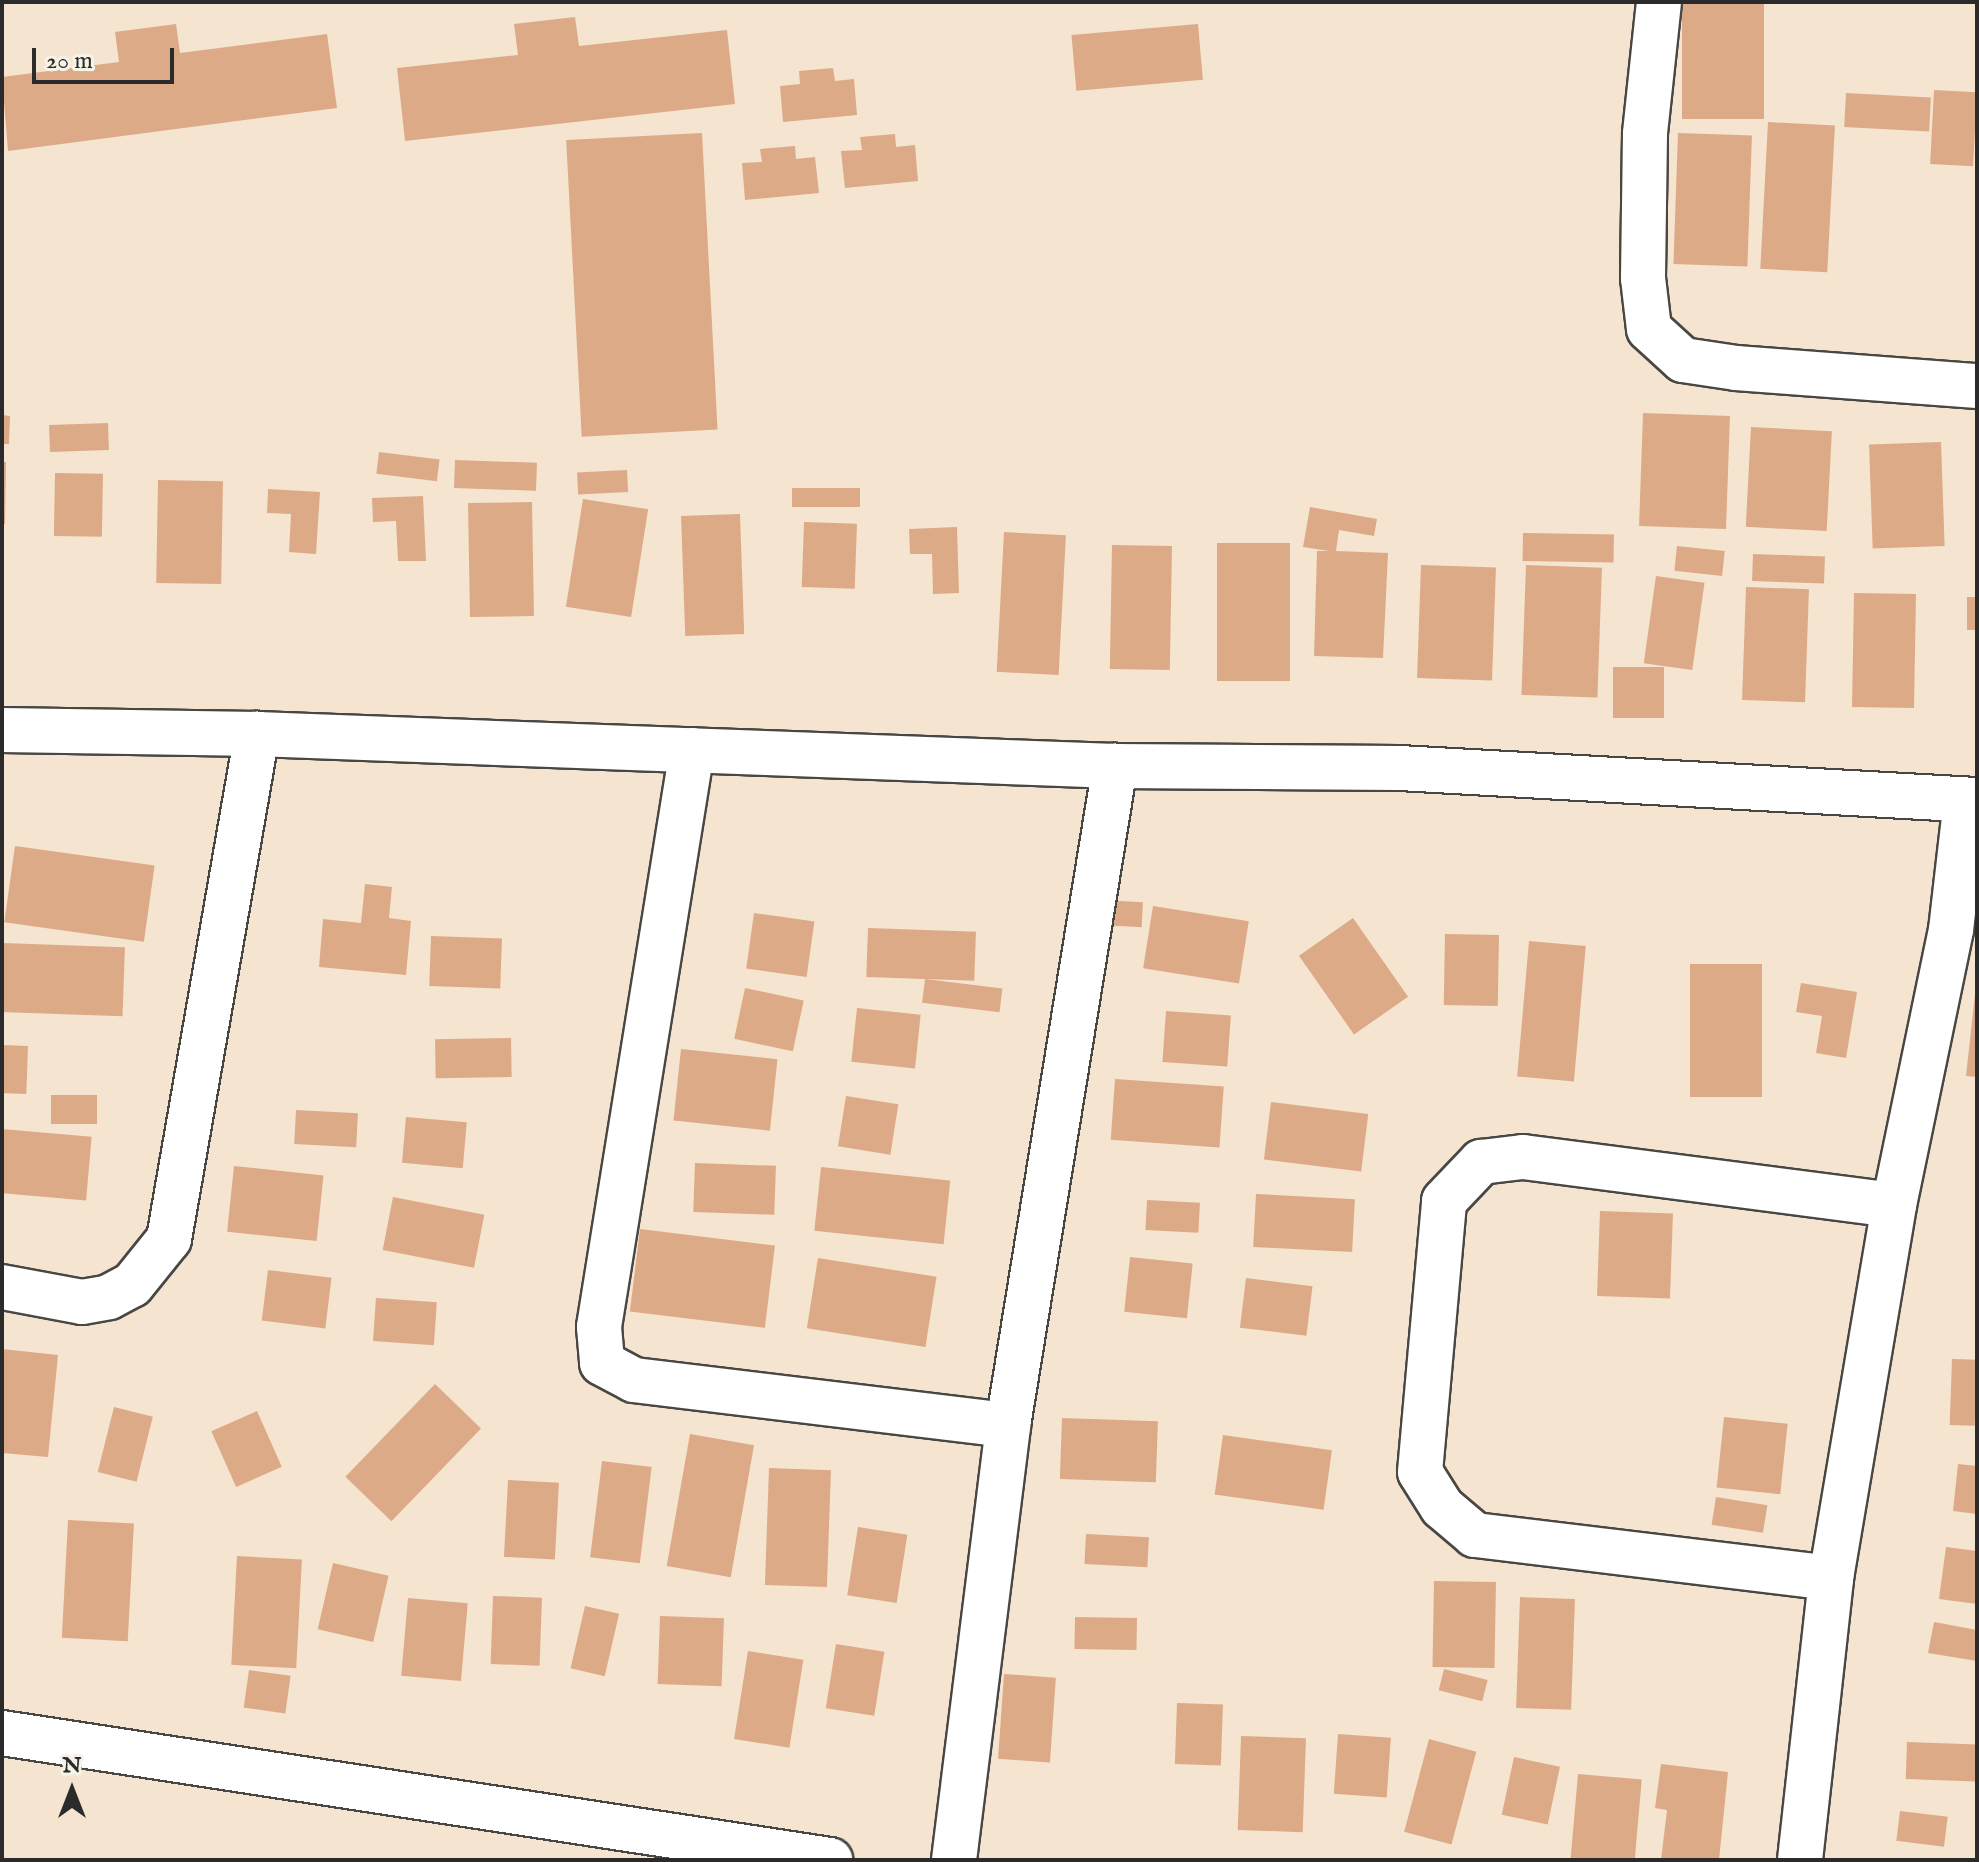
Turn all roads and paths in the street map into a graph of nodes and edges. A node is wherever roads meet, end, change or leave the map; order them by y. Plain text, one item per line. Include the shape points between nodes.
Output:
1 (1659, 2) edge
2 (1977, 386) edge
3 (2, 730) edge
4 (257, 734) junction
5 (692, 750) junction
6 (1115, 766) junction
7 (1971, 800) edge
8 (1894, 1205) junction
9 (2, 1287) edge
10 (1008, 1425) junction
11 (1831, 1578) junction
12 (2, 1733) edge
13 (830, 1860) edge
14 (954, 1860) edge
15 (1800, 1860) edge

1 - 2 street via 1645,134 1643,278 1649,329 1683,360
3 - 4 street
4 - 5 street
4 - 9 street via 169,1239 132,1285 109,1297 82,1302
5 - 6 street
5 - 10 street via 599,1327 602,1363 634,1380
6 - 7 street via 1399,768
6 - 10 street
7 - 8 street via 1951,930
8 - 11 street
8 - 11 street via 1523,1157 1481,1162 1444,1201 1420,1472 1442,1507 1475,1535
10 - 14 street
11 - 15 street
12 - 13 street

